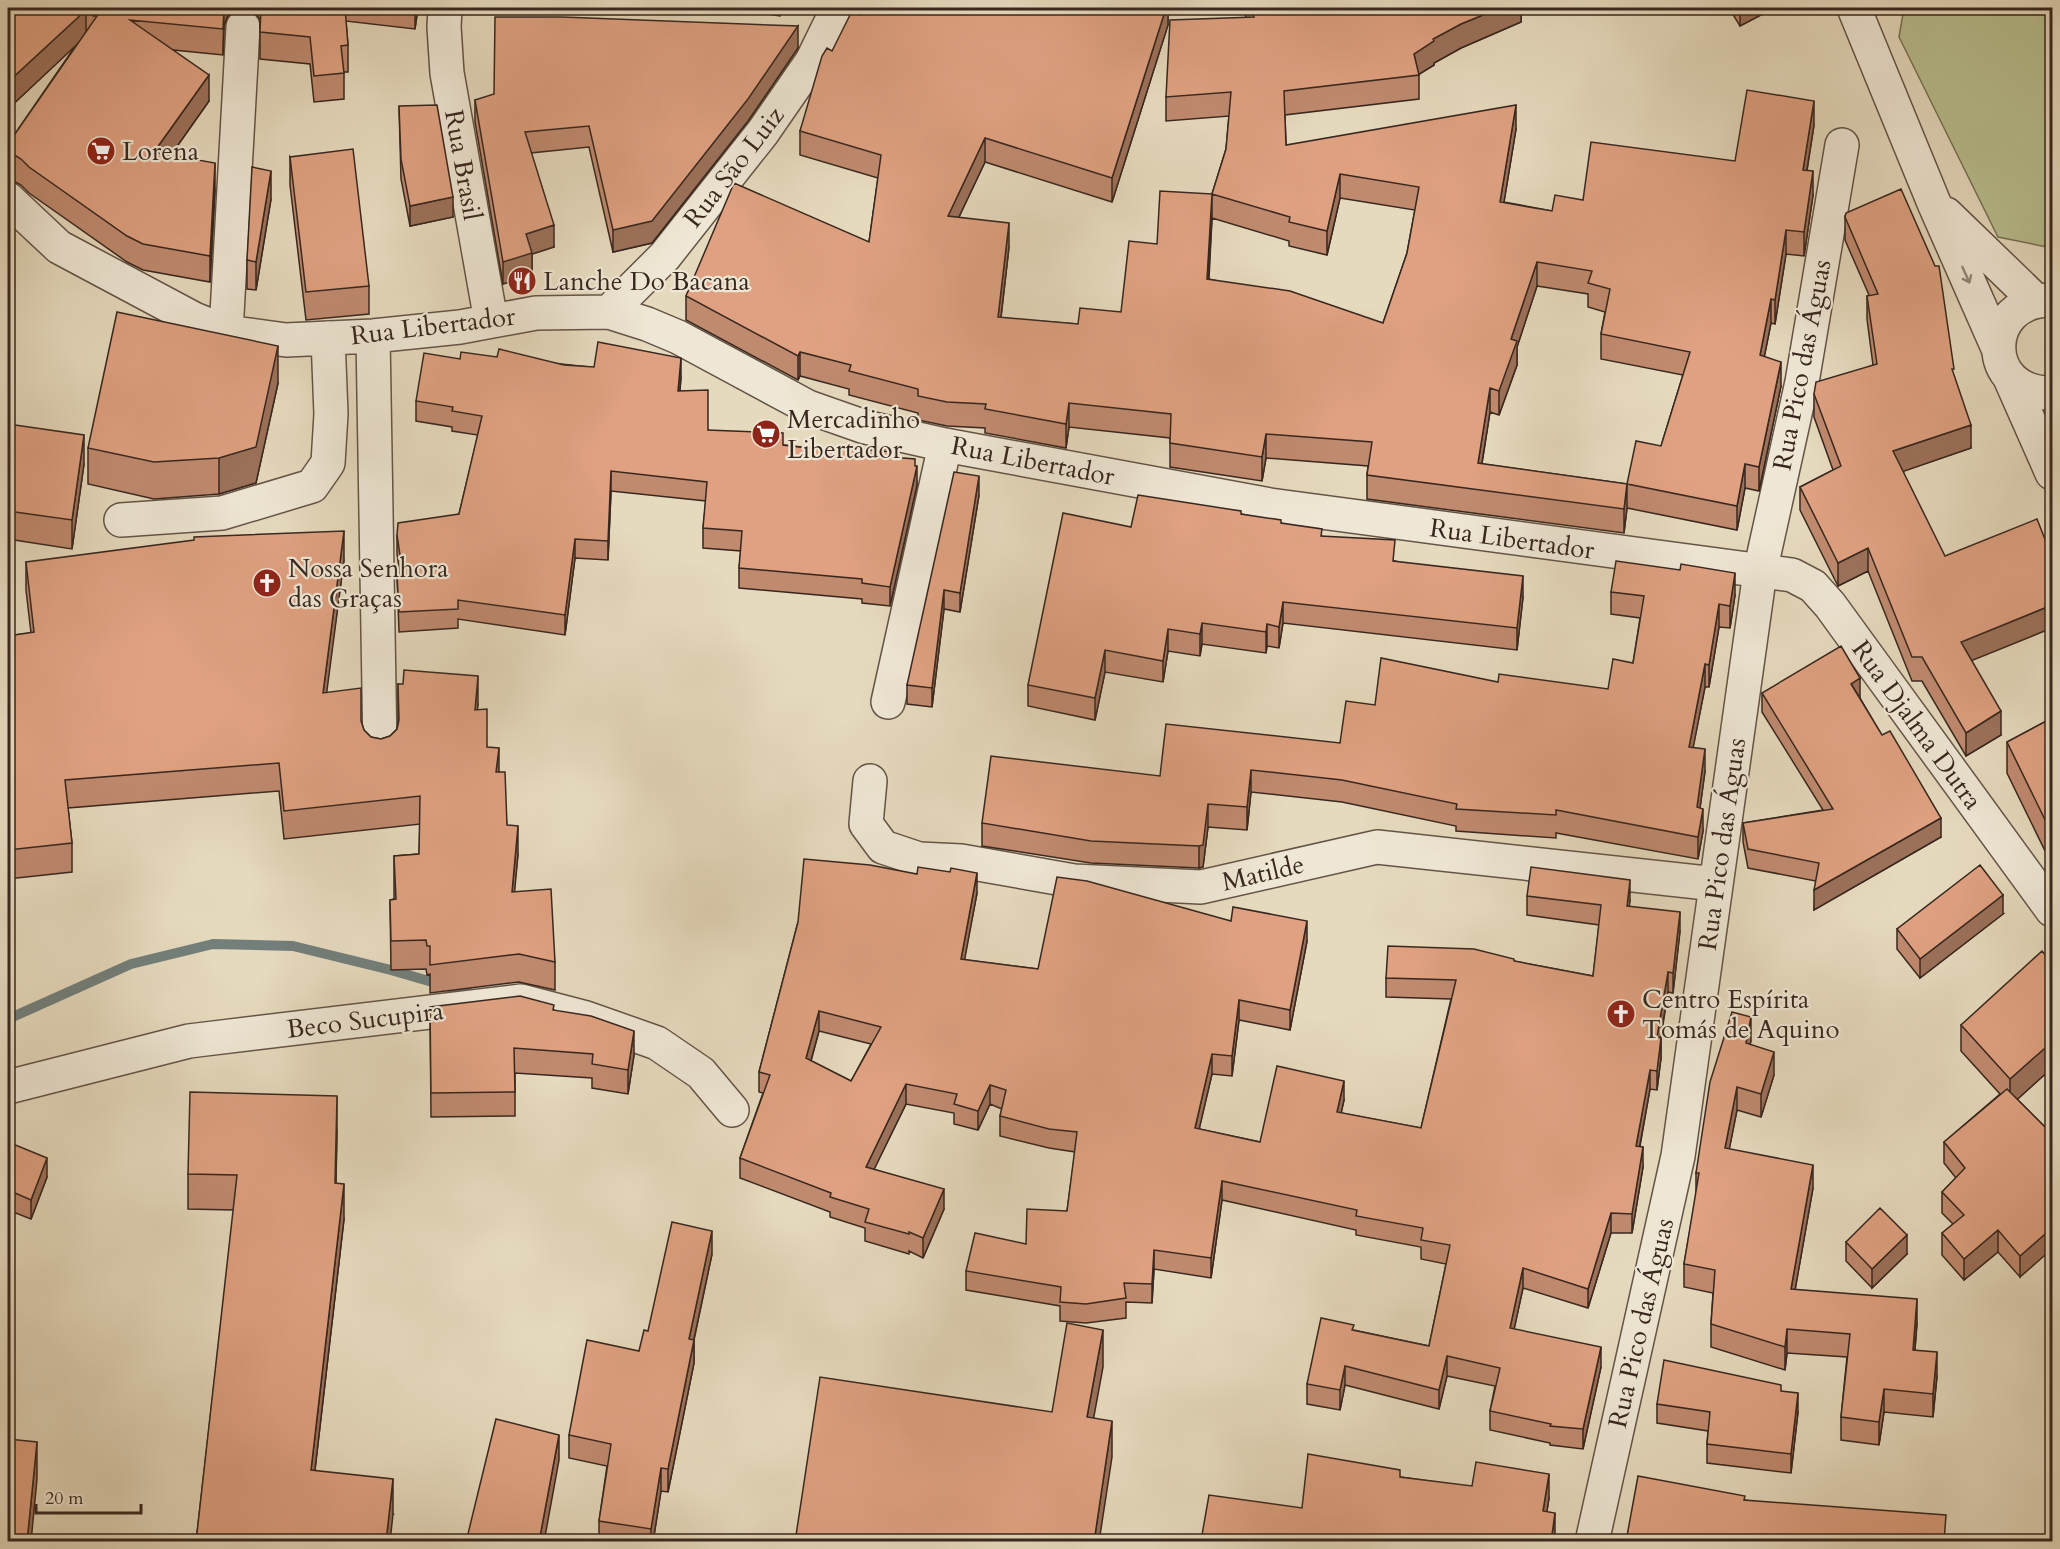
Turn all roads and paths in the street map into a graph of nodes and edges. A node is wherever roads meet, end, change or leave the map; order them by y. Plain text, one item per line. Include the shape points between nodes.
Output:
1 (445, 8) edge
2 (838, 8) edge
3 (1854, 8) edge
4 (243, 27) dead end
5 (1842, 145) dead end
6 (8, 199) edge
7 (1934, 203) junction
8 (2044, 301) edge
9 (609, 312) junction
10 (491, 321) junction
11 (226, 332) junction
12 (373, 336) junction
13 (328, 338) junction
14 (1998, 348) junction
15 (2010, 378) junction
16 (2052, 393) edge
17 (945, 446) junction
18 (2052, 472) edge
19 (121, 520) dead end
20 (1760, 572) junction
21 (888, 702) dead end
22 (380, 749) edge
23 (870, 781) dead end
24 (1716, 884) junction
25 (2052, 910) edge
26 (8, 1087) edge
27 (732, 1110) dead end
28 (1592, 1542) edge

1 - 10 street, Rua Brasil via 447,73
2 - 9 street, Rua São Luiz via 812,61 763,132 665,256
3 - 7 street
4 - 11 street
5 - 20 street, Rua Pico das Águas via 1802,382
6 - 11 street, Rua Libertador via 59,246 194,319
7 - 8 street
7 -> 14 street
8 - 14 street via 2021,307 2008,317 2000,332
9 - 10 street, Rua Libertador via 536,313
9 - 17 street, Rua Libertador via 678,338 808,407 865,427
10 - 12 street, Rua Libertador
11 - 13 street, Rua Libertador via 286,340
12 - 13 street, Rua Libertador
12 - 22 street
13 - 19 street via 328,463 312,486 222,513
14 - 15 street via 2001,364
15 - 16 street via 2023,388
15 - 18 street
17 - 20 street, Rua Libertador via 1270,505
17 - 21 street
20 - 24 street, Rua Pico das Águas
20 - 25 street, Rua Djalma Dutra via 1792,575 1813,586 1830,605
23 - 24 street, Matilde via 866,824 883,847 919,859 961,861 1074,881 1201,887 1377,847
24 - 28 street, Rua Pico das Águas via 1678,1156
26 - 27 street, Beco Sucupira via 189,1041 521,1001 657,1043 701,1073

